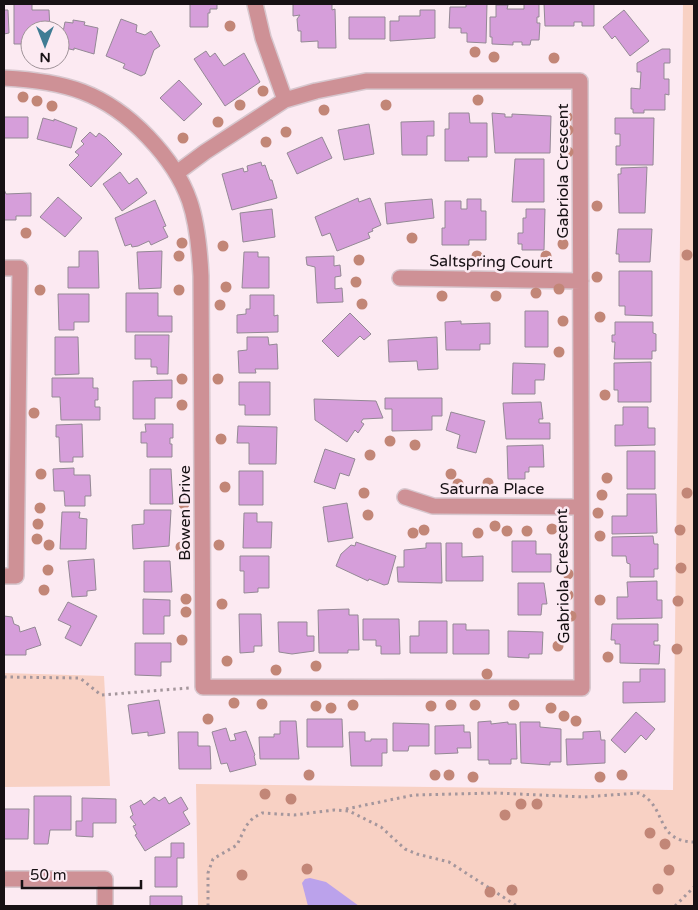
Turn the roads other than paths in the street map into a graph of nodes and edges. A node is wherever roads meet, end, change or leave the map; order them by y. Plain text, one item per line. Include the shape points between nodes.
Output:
1 (255, 4) edge
2 (4, 78) edge
3 (285, 100) junction
4 (178, 172) junction
5 (4, 268) edge
6 (400, 278) dead end
7 (581, 281) junction
8 (406, 497) dead end
9 (580, 507) junction
10 (4, 576) edge
11 (582, 688) joint
12 (4, 879) edge
13 (105, 906) edge

1 - 3 street
2 - 4 street, Bowen Drive via 47,82 91,94 117,108
3 - 4 street, Gabriola Crescent
3 - 7 street, Gabriola Crescent via 366,81 580,81
4 - 11 street, Bowen Drive via 196,224 201,276 203,687
5 - 10 street via 20,268 16,576
6 - 7 street, Saltspring Court
7 - 9 street, Gabriola Crescent
8 - 9 street, Saturna Place via 433,506
9 - 11 street, Gabriola Crescent
12 - 13 street via 105,879

